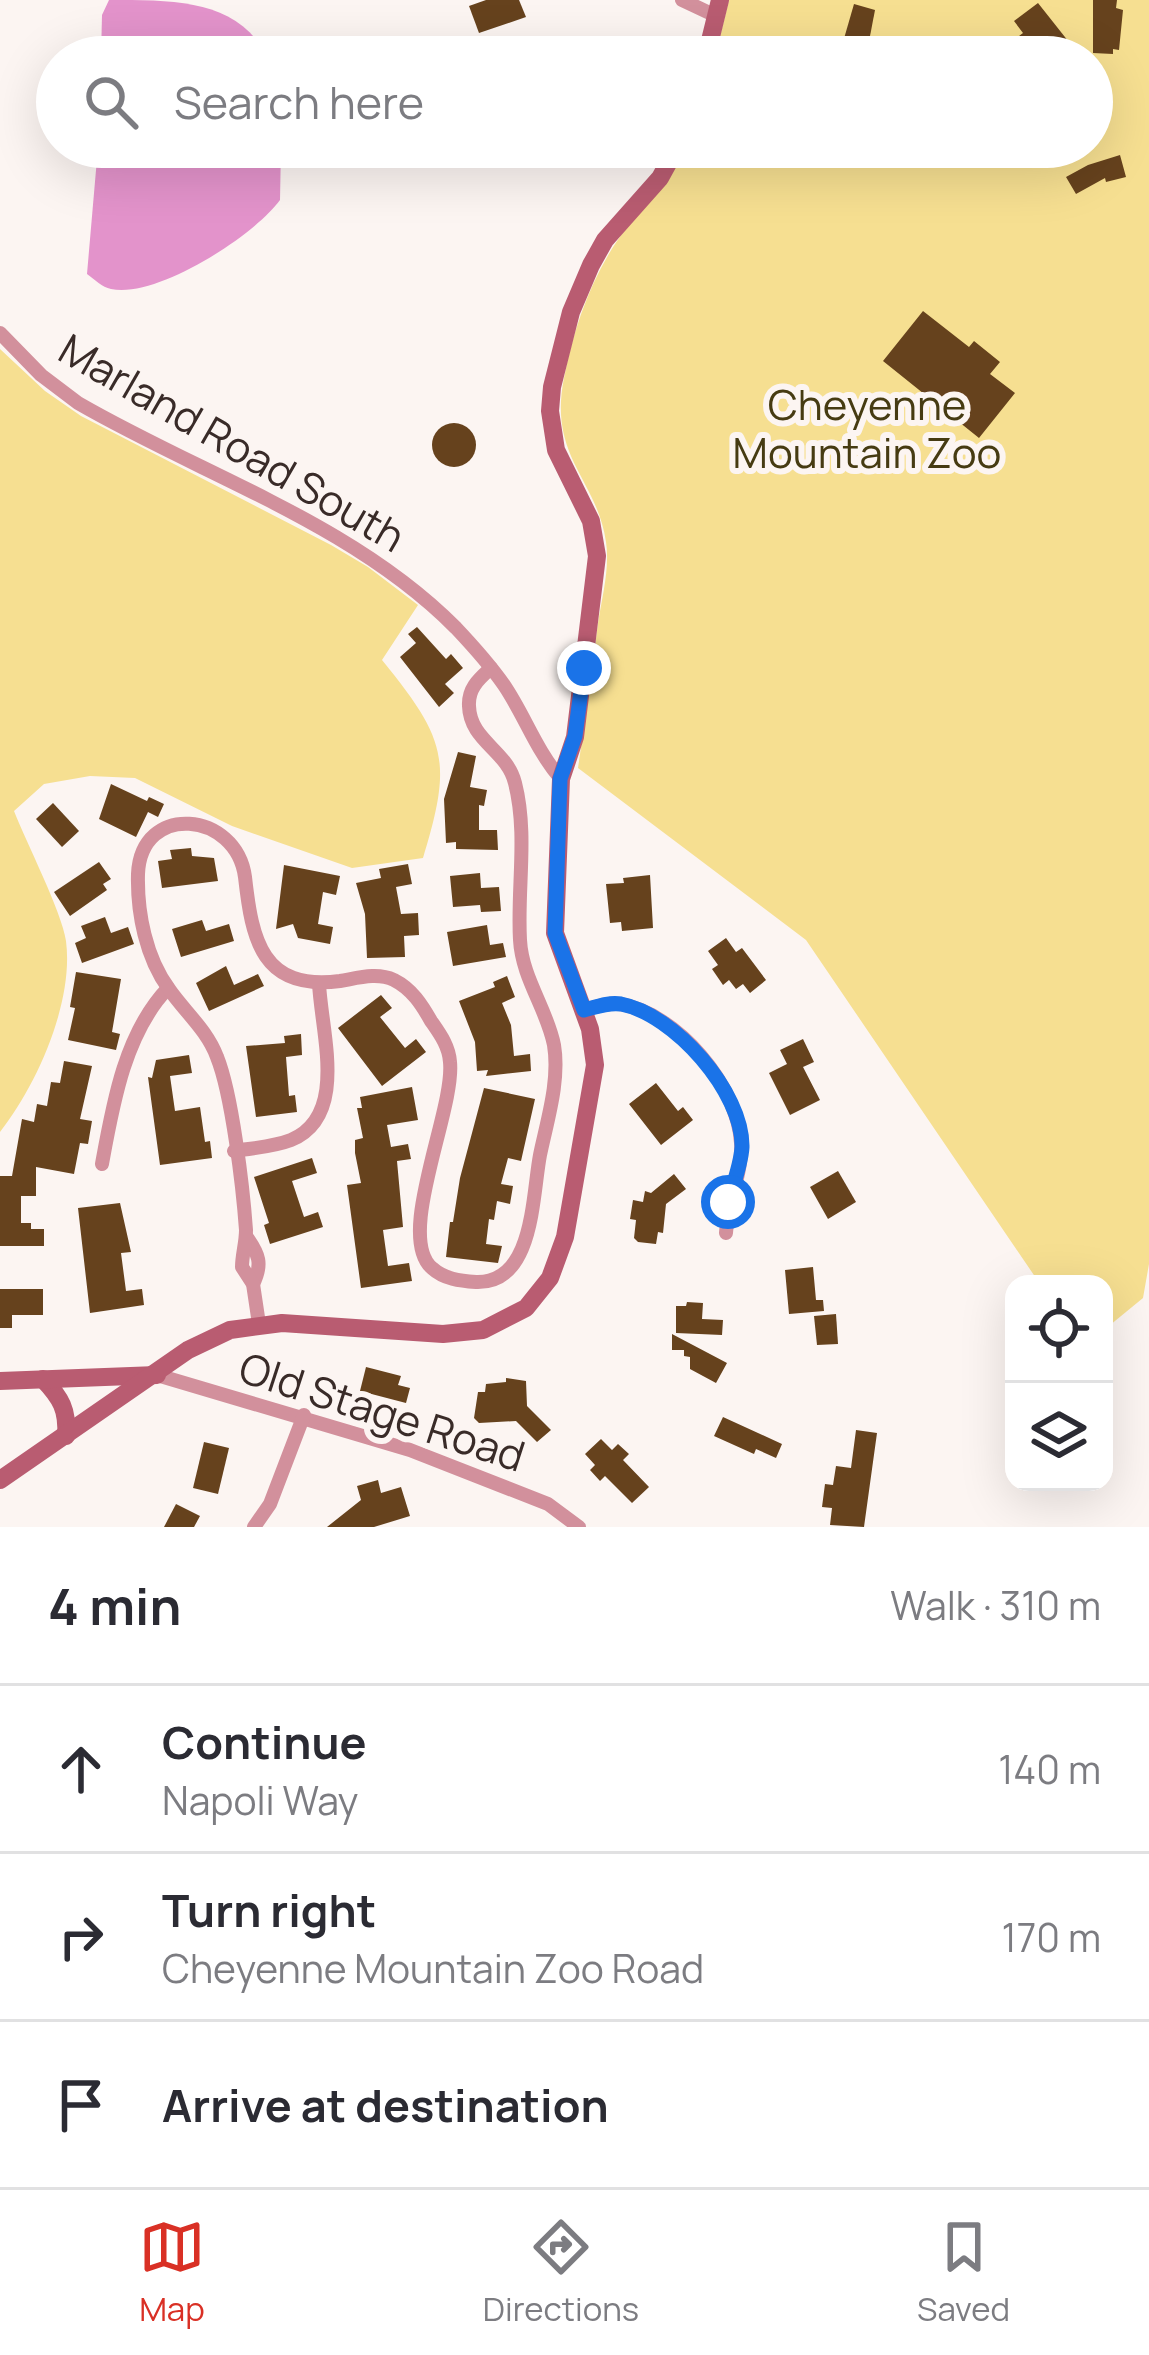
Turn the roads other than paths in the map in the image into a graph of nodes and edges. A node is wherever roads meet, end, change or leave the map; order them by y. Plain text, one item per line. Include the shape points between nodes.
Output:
1 (682, 0) edge
2 (718, 8) edge
3 (665, 168) edge
4 (0, 333) edge
5 (491, 668) junction
6 (560, 779) junction
7 (319, 983) junction
8 (168, 988) junction
9 (584, 1010) junction
10 (234, 1151) junction
11 (102, 1164) dead end
12 (726, 1233) dead end
13 (259, 1324) junction
14 (157, 1375) junction
15 (43, 1379) junction
16 (0, 1381) edge
17 (304, 1415) junction
18 (66, 1436) junction
19 (0, 1480) edge
20 (254, 1527) edge
21 (579, 1527) edge

1 - 2 street
3 - 6 street via 591,265 552,386 556,450 591,521 597,556 575,736
4 - 5 street, Marland Road South via 78,403 381,563
5 - 6 street, Marland Road South
5 - 7 street via 474,684 469,709 478,736 514,780 522,956 555,1064 525,1238 502,1277 452,1279 422,1256 420,1226 451,1068 444,1041 398,981
6 - 9 street via 555,933
7 - 8 street via 281,973 255,940 234,844 182,824 145,846 138,876 148,946
7 - 10 street via 328,1084 321,1113 291,1140
8 - 10 street via 219,1061
8 - 11 street via 135,1037
9 - 12 street via 613,1003 643,1011 717,1079 742,1148
9 - 13 street via 595,1065 565,1238 550,1278 526,1308 482,1330 443,1334
10 - 13 street via 246,1236 261,1268 253,1284
13 - 14 street via 207,1340
14 - 15 street
14 - 17 street, Old Stage Road
14 - 18 street
15 - 16 street
15 - 18 street via 61,1398
17 - 20 street
17 - 21 street, Old Stage Road via 527,1495
18 - 19 street

